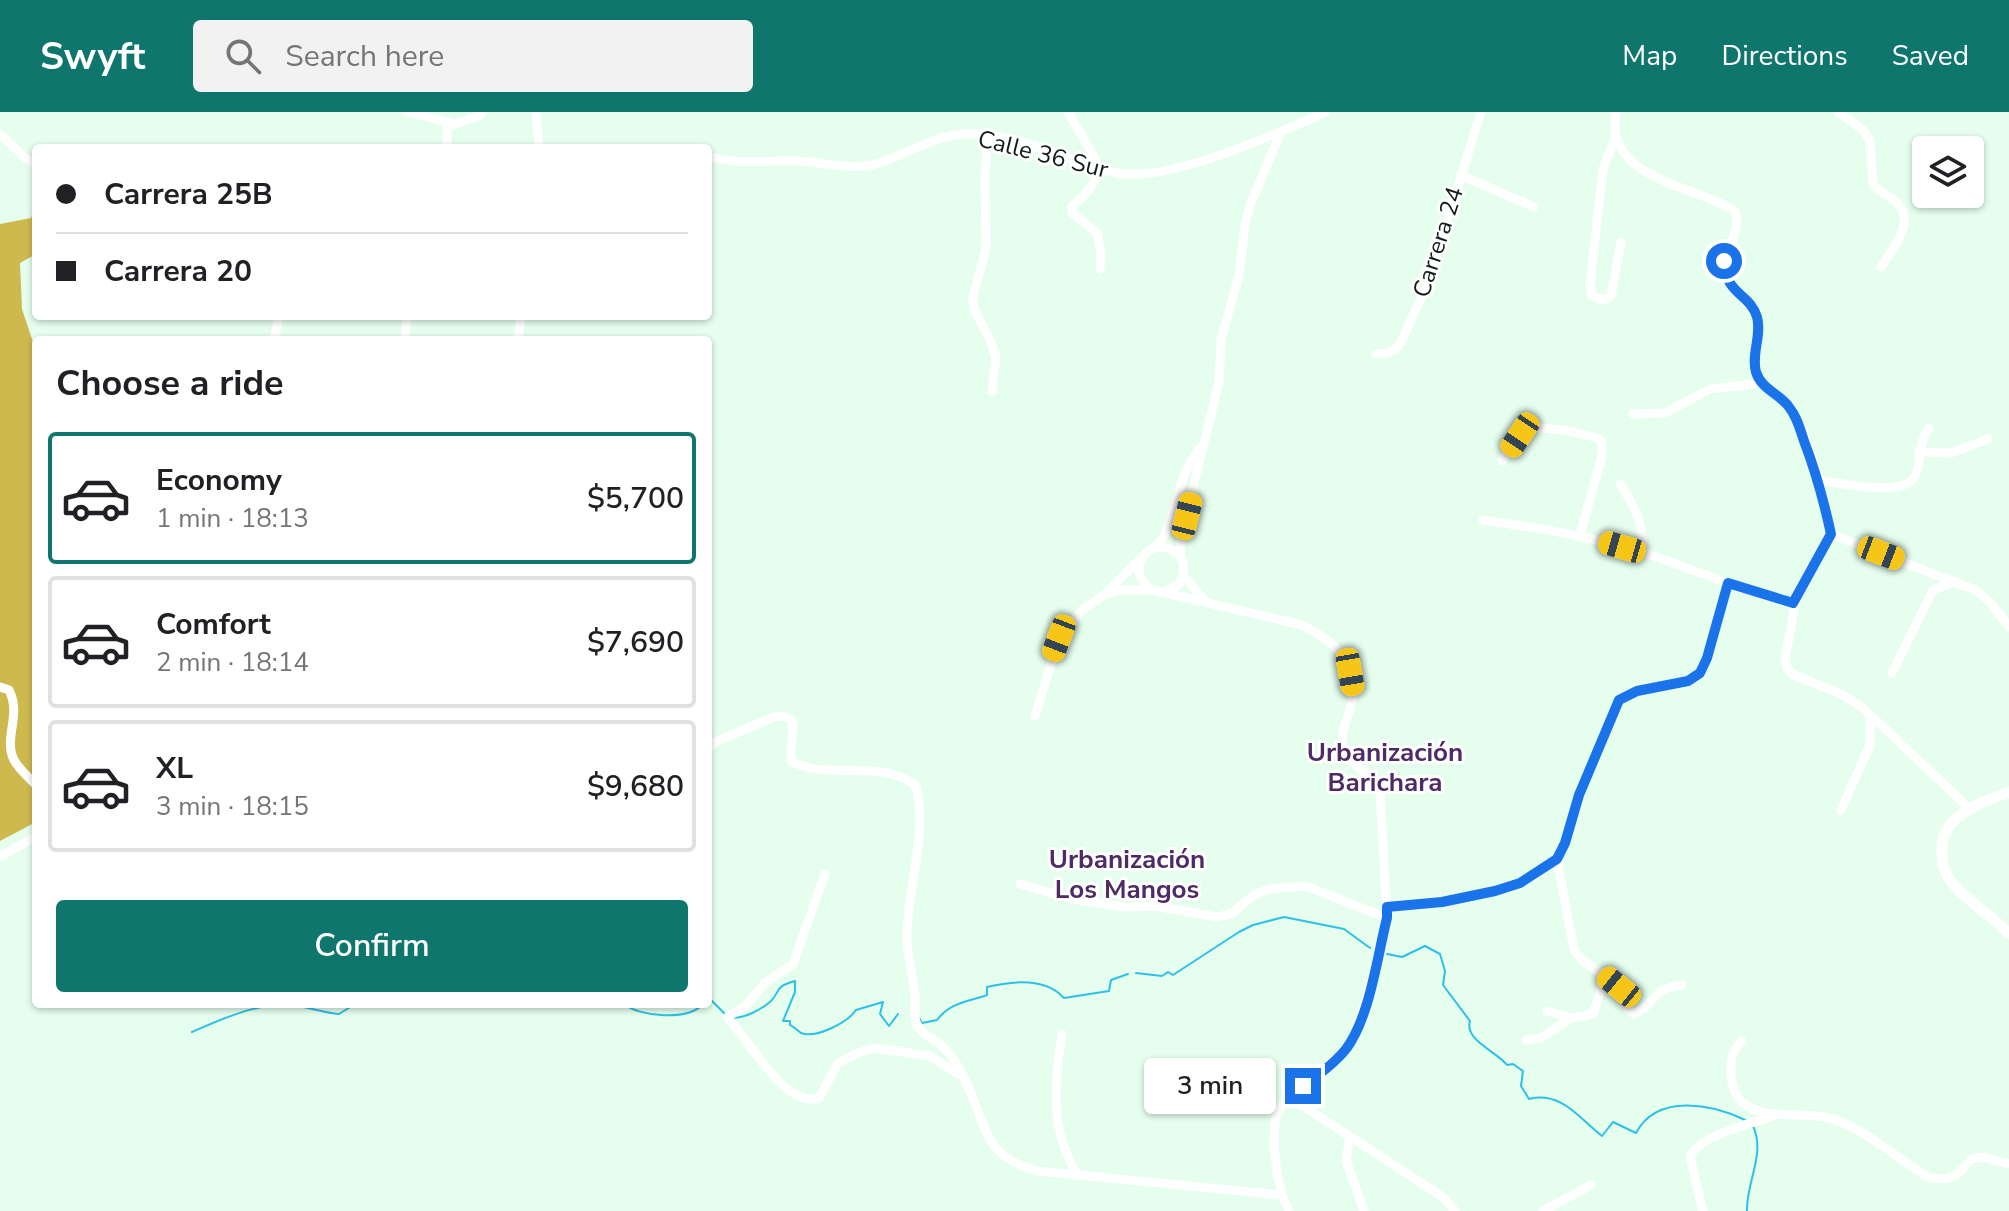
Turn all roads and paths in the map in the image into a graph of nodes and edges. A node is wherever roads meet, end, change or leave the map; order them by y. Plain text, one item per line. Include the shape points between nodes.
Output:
1 (407, 112) edge
2 (483, 112) edge
3 (536, 112) edge
4 (1068, 112) edge
5 (1326, 112) edge
6 (1481, 112) edge
7 (1616, 112) edge
8 (1838, 112) edge
9 (452, 123) junction
10 (1281, 131) junction
11 (0, 134) edge
12 (988, 135) junction
13 (1616, 136) junction
14 (447, 144) edge
15 (539, 144) edge
16 (712, 158) edge
17 (32, 162) edge
18 (1097, 168) junction
19 (1460, 175) junction
20 (1534, 207) dead end
21 (1621, 242) dead end
22 (1881, 267) dead end
23 (1100, 269) dead end
24 (1376, 354) dead end
25 (1762, 383) junction
26 (992, 391) dead end
27 (1633, 414) dead end
28 (1929, 428) dead end
29 (1988, 439) dead end
30 (1203, 442) junction
31 (1918, 452) junction
32 (1502, 461) dead end
33 (1819, 480) junction
34 (1620, 484) dead end
35 (1483, 520) dead end
36 (1831, 534) junction
37 (1580, 535) junction
38 (1153, 549) junction
39 (1643, 553) junction
40 (1180, 556) junction
41 (1143, 557) junction
42 (1184, 576) junction
43 (1956, 581) junction
44 (1728, 583) junction
45 (1152, 590) junction
46 (1165, 592) junction
47 (1105, 594) junction
48 (1205, 601) junction
49 (1793, 603) junction
50 (2009, 627) edge
51 (1892, 673) dead end
52 (0, 687) edge
53 (1870, 715) junction
54 (1035, 716) dead end
55 (712, 745) edge
56 (32, 780) edge
57 (2009, 792) edge
58 (1969, 808) junction
59 (1841, 810) dead end
60 (32, 838) edge
61 (0, 857) edge
62 (1557, 859) junction
63 (825, 874) dead end
64 (1020, 884) dead end
65 (1387, 907) junction
66 (1387, 918) junction
67 (2009, 934) edge
68 (1605, 976) junction
69 (1682, 985) dead end
70 (1547, 1011) dead end
71 (1571, 1018) junction
72 (1062, 1034) dead end
73 (1526, 1040) dead end
74 (1742, 1041) dead end
75 (965, 1080) junction
76 (1289, 1097) junction
77 (1773, 1116) junction
78 (1350, 1137) junction
79 (2009, 1164) edge
80 (1077, 1174) junction
81 (1591, 1185) dead end
82 (1282, 1195) junction
83 (1289, 1211) edge
84 (1364, 1211) edge
85 (1455, 1211) edge
86 (1543, 1211) edge
87 (1703, 1211) edge

1 - 9 street
2 - 9 street
3 - 15 street
4 - 18 street
5 - 10 street, Calle 36 Sur
6 - 19 street, Carrera 24
7 - 13 street
8 - 22 street via 1867,135 1873,184 1903,211 1899,239
9 - 14 street via 446,130
10 - 18 street, Calle 36 Sur via 1168,169 1131,175
10 - 30 street via 1245,224 1239,275 1221,340 1219,382
11 - 17 street
12 - 16 street, Calle 36 Sur via 931,140 868,166 751,164
12 - 18 street, Calle 36 Sur
12 - 26 street via 986,249 973,296 996,358
13 - 21 street via 1603,169 1590,284 1597,299 1611,296
13 - 25 street via 1645,171 1735,211 1737,224 1725,273 1757,318 1755,368
18 - 23 street via 1093,186 1072,206 1072,213 1097,233
19 - 20 street
19 - 24 street, Carrera 24 via 1428,283 1399,346
25 - 27 street via 1710,389 1673,410
25 - 33 street via 1790,407
28 - 31 street
29 - 31 street via 1951,453
30 - 38 street via 1186,470 1165,535
30 - 40 street
31 - 33 street via 1916,474 1902,487
32 - 37 street via 1528,429 1599,439 1602,456
33 - 36 street
34 - 39 street via 1640,517
35 - 37 street
36 - 43 street
36 - 49 street
37 - 39 street
38 - 40 street via 1168,548
38 - 41 street
39 - 44 street
40 - 42 street
41 - 45 street via 1140,576
41 - 47 street
42 - 46 street
42 - 48 street
43 - 50 street via 1983,595
43 - 51 street via 1933,590
44 - 49 street
44 - 62 street via 1700,673 1677,685 1619,700
45 - 46 street
45 - 47 street
46 - 48 street
47 - 54 street via 1081,611 1059,638
48 - 65 street via 1317,632 1344,657 1353,688 1342,743 1380,792
49 - 53 street via 1787,668 1852,700
52 - 56 street via 9,690 15,707 14,760
53 - 58 street
53 - 59 street via 1870,745
55 - 75 street via 784,716 794,729 791,761 803,767 894,775 916,786 921,836 907,939 915,1020 946,1050
57 - 58 street
58 - 67 street via 1944,836 1946,873
60 - 61 street
62 - 65 street via 1520,883 1495,891
62 - 68 street via 1574,950
63 - 75 street via 793,964 728,1017 730,1021 785,1088 803,1099 819,1098 838,1063 875,1048 930,1056
64 - 66 street via 1072,899 1217,917 1231,914 1261,892 1296,885
65 - 66 street
66 - 76 street via 1353,1037 1338,1057
68 - 69 street via 1619,987 1634,1014 1664,987
68 - 71 street via 1595,1011
70 - 71 street
71 - 73 street via 1541,1038
72 - 80 street via 1057,1124
74 - 77 street via 1731,1057 1733,1087 1744,1104
75 - 80 street via 991,1144 1004,1158 1037,1171
76 - 78 street
76 - 82 street via 1274,1131
77 - 79 street via 1836,1119 1941,1180 1958,1174 1971,1159
77 - 87 street via 1703,1141 1692,1150
78 - 84 street via 1346,1160
78 - 85 street via 1443,1197
80 - 82 street
81 - 86 street
82 - 83 street

